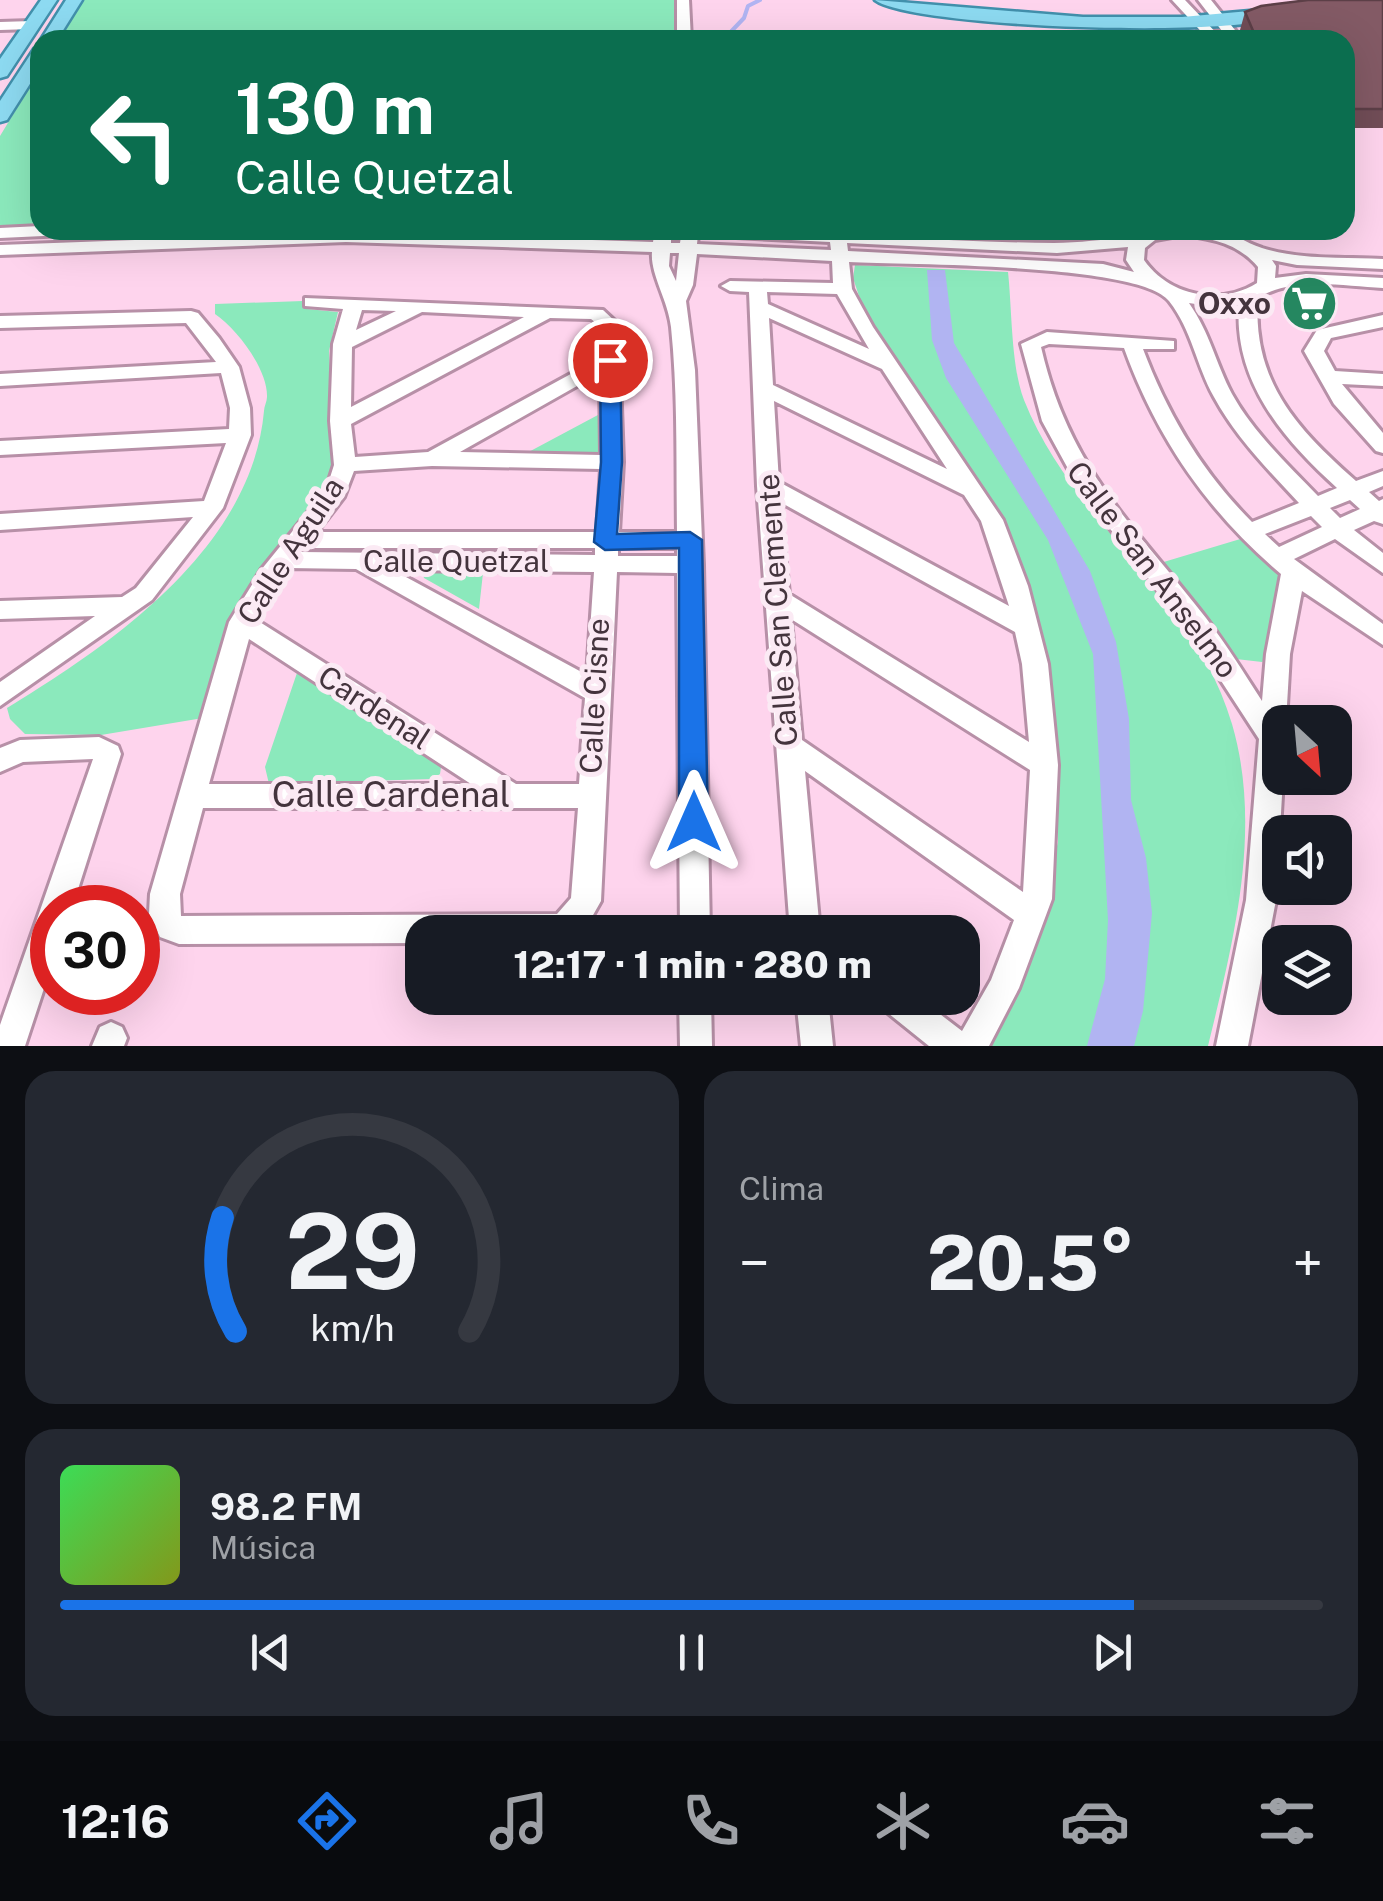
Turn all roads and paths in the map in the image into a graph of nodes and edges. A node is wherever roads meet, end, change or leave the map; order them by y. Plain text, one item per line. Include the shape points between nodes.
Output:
1 (49, 0) edge
2 (74, 0) edge
3 (684, 0) edge
4 (883, 0) edge
5 (994, 0) edge
6 (1245, 0) edge
7 (1205, 2) edge
8 (1180, 3) edge
9 (1302, 11) edge
10 (1221, 20) junction
11 (1199, 22) junction
12 (32, 24) junction
13 (0, 26) edge
14 (54, 30) edge
15 (684, 30) edge
16 (1207, 30) edge
17 (1228, 30) edge
18 (4, 62) edge
19 (30, 69) edge
20 (0, 116) edge
21 (30, 232) edge
22 (0, 233) edge
23 (114, 240) edge
24 (661, 240) edge
25 (688, 240) edge
26 (710, 240) edge
27 (1143, 240) joint
28 (1248, 243) edge
29 (817, 245) junction
30 (839, 246) junction
31 (0, 250) edge
32 (1383, 264) edge
33 (1383, 283) edge
34 (730, 286) dead end
35 (1163, 287) junction
36 (831, 289) junction
37 (1258, 291) junction
38 (758, 297) junction
39 (677, 301) junction
40 (311, 302) dead end
41 (353, 307) junction
42 (418, 307) junction
43 (546, 312) junction
44 (1383, 321) edge
45 (0, 322) edge
46 (1131, 342) junction
47 (342, 344) junction
48 (1167, 345) dead end
49 (610, 360) junction
50 (889, 364) junction
51 (229, 367) junction
52 (1327, 377) junction
53 (0, 380) edge
54 (1383, 380) edge
55 (762, 387) junction
56 (340, 421) junction
57 (241, 435) junction
58 (1383, 446) edge
59 (0, 448) edge
60 (432, 459) junction
61 (612, 462) junction
62 (345, 465) junction
63 (1383, 478) edge
64 (768, 486) junction
65 (1352, 489) junction
66 (974, 491) junction
67 (1312, 506) junction
68 (212, 508) junction
69 (1380, 511) edge
70 (0, 522) edge
71 (1336, 528) junction
72 (1249, 532) junction
73 (288, 550) junction
74 (604, 552) junction
75 (691, 552) junction
76 (362, 563) junction
77 (1284, 565) junction
78 (1383, 565) edge
79 (778, 599) junction
80 (130, 606) junction
81 (0, 610) edge
82 (241, 622) junction
83 (1027, 627) junction
84 (1383, 636) edge
85 (596, 692) junction
86 (0, 696) edge
87 (1274, 705) edge
88 (1262, 723) edge
89 (789, 745) junction
90 (7, 750) edge
91 (1044, 765) junction
92 (507, 793) junction
93 (1267, 795) edge
94 (192, 796) junction
95 (589, 796) junction
96 (65, 885) edge
97 (695, 915) edge
98 (806, 915) edge
99 (1033, 916) junction
100 (170, 927) joint
101 (30, 983) edge
102 (696, 1015) edge
103 (814, 1015) edge
104 (915, 1015) edge
105 (8, 1046) edge
106 (696, 1046) edge
107 (817, 1046) edge
108 (954, 1046) edge
109 (972, 1046) edge
110 (1232, 1046) edge

1 - 12 main road
2 - 14 main road
3 - 15 street
4 - 11 main road via 1046,23
5 - 8 main road
6 - 7 main road
7 - 8 main road
7 - 10 street
8 - 11 street
9 - 10 main road
10 - 11 main road
10 - 17 street
11 - 16 street
12 - 13 street
12 - 18 main road
19 - 20 main road
21 - 22 street
23 - 31 street
24 - 39 street via 664,280
25 - 39 street via 686,283
26 - 29 street
27 - 30 street via 1056,248
27 - 35 street via 1135,260
28 - 32 street via 1297,260
28 - 37 street via 1267,266
29 - 30 street
29 - 36 street
30 - 35 street via 1103,269
30 - 36 street
33 - 37 street via 1306,280
34 - 38 street
35 - 37 street via 1218,300
35 - 67 street via 1198,330 1223,396
36 - 38 street
36 - 50 street
37 - 65 street via 1243,328 1258,379
38 - 50 street
38 - 55 street, Calle San Clemente
39 - 75 street
40 - 41 street, Calle Cisne
41 - 42 street, Calle Cisne
41 - 47 street, Calle Aguila
42 - 43 street, Calle Cisne
42 - 47 street
43 - 49 street, Calle Cisne via 602,316 609,324
43 - 56 street
44 - 52 street via 1324,334 1314,350
45 - 51 street via 190,317
46 - 48 street
46 - 72 street via 1154,410 1175,446
46 - 88 street, Calle San Anselmo via 1032,340 1037,384 1080,482 1187,611
47 - 56 street, Calle Aguila
49 - 60 street
49 - 61 street, Calle Cisne
50 - 66 street
51 - 53 street
51 - 57 street
52 - 54 street
52 - 58 street
55 - 64 street, Calle San Clemente
55 - 66 street
56 - 62 street, Calle Aguila
57 - 59 street
57 - 68 street
60 - 61 street
60 - 62 street
61 - 74 street, Calle Cisne
62 - 73 street, Calle Aguila via 336,492
63 - 65 street
64 - 79 street, Calle San Clemente
64 - 83 street
65 - 67 street
65 - 69 street
66 - 83 street via 1005,550
67 - 71 street
67 - 72 street
68 - 70 street
68 - 80 street via 162,576
69 - 71 street
71 - 77 street
71 - 78 street
72 - 77 street
73 - 74 street, Calle Quetzal
73 - 76 street, Calle Quetzal
73 - 82 street, Calle Aguila
74 - 75 street, Calle Quetzal
74 - 76 street, Calle Quetzal
74 - 85 street, Calle Cisne
75 - 97 street
76 - 85 street
77 - 84 street
77 - 87 street
79 - 89 street, Calle San Clemente
79 - 91 street
80 - 81 street
80 - 86 street
82 - 92 street, Cardenal
82 - 94 street, Calle Aguila
83 - 91 street
85 - 95 street, Calle Cisne
89 - 98 street, Calle San Clemente
89 - 99 street
90 - 96 street via 99,748 109,759
91 - 99 street via 1042,869
92 - 94 street, Calle Cardenal
92 - 95 street, Calle Cardenal
93 - 110 street via 1261,900
94 - 100 street, Calle Aguila via 165,894
95 - 100 street, Calle Cisne via 586,901 559,928
99 - 109 street
101 - 105 street
102 - 106 street
103 - 107 street
104 - 108 street

